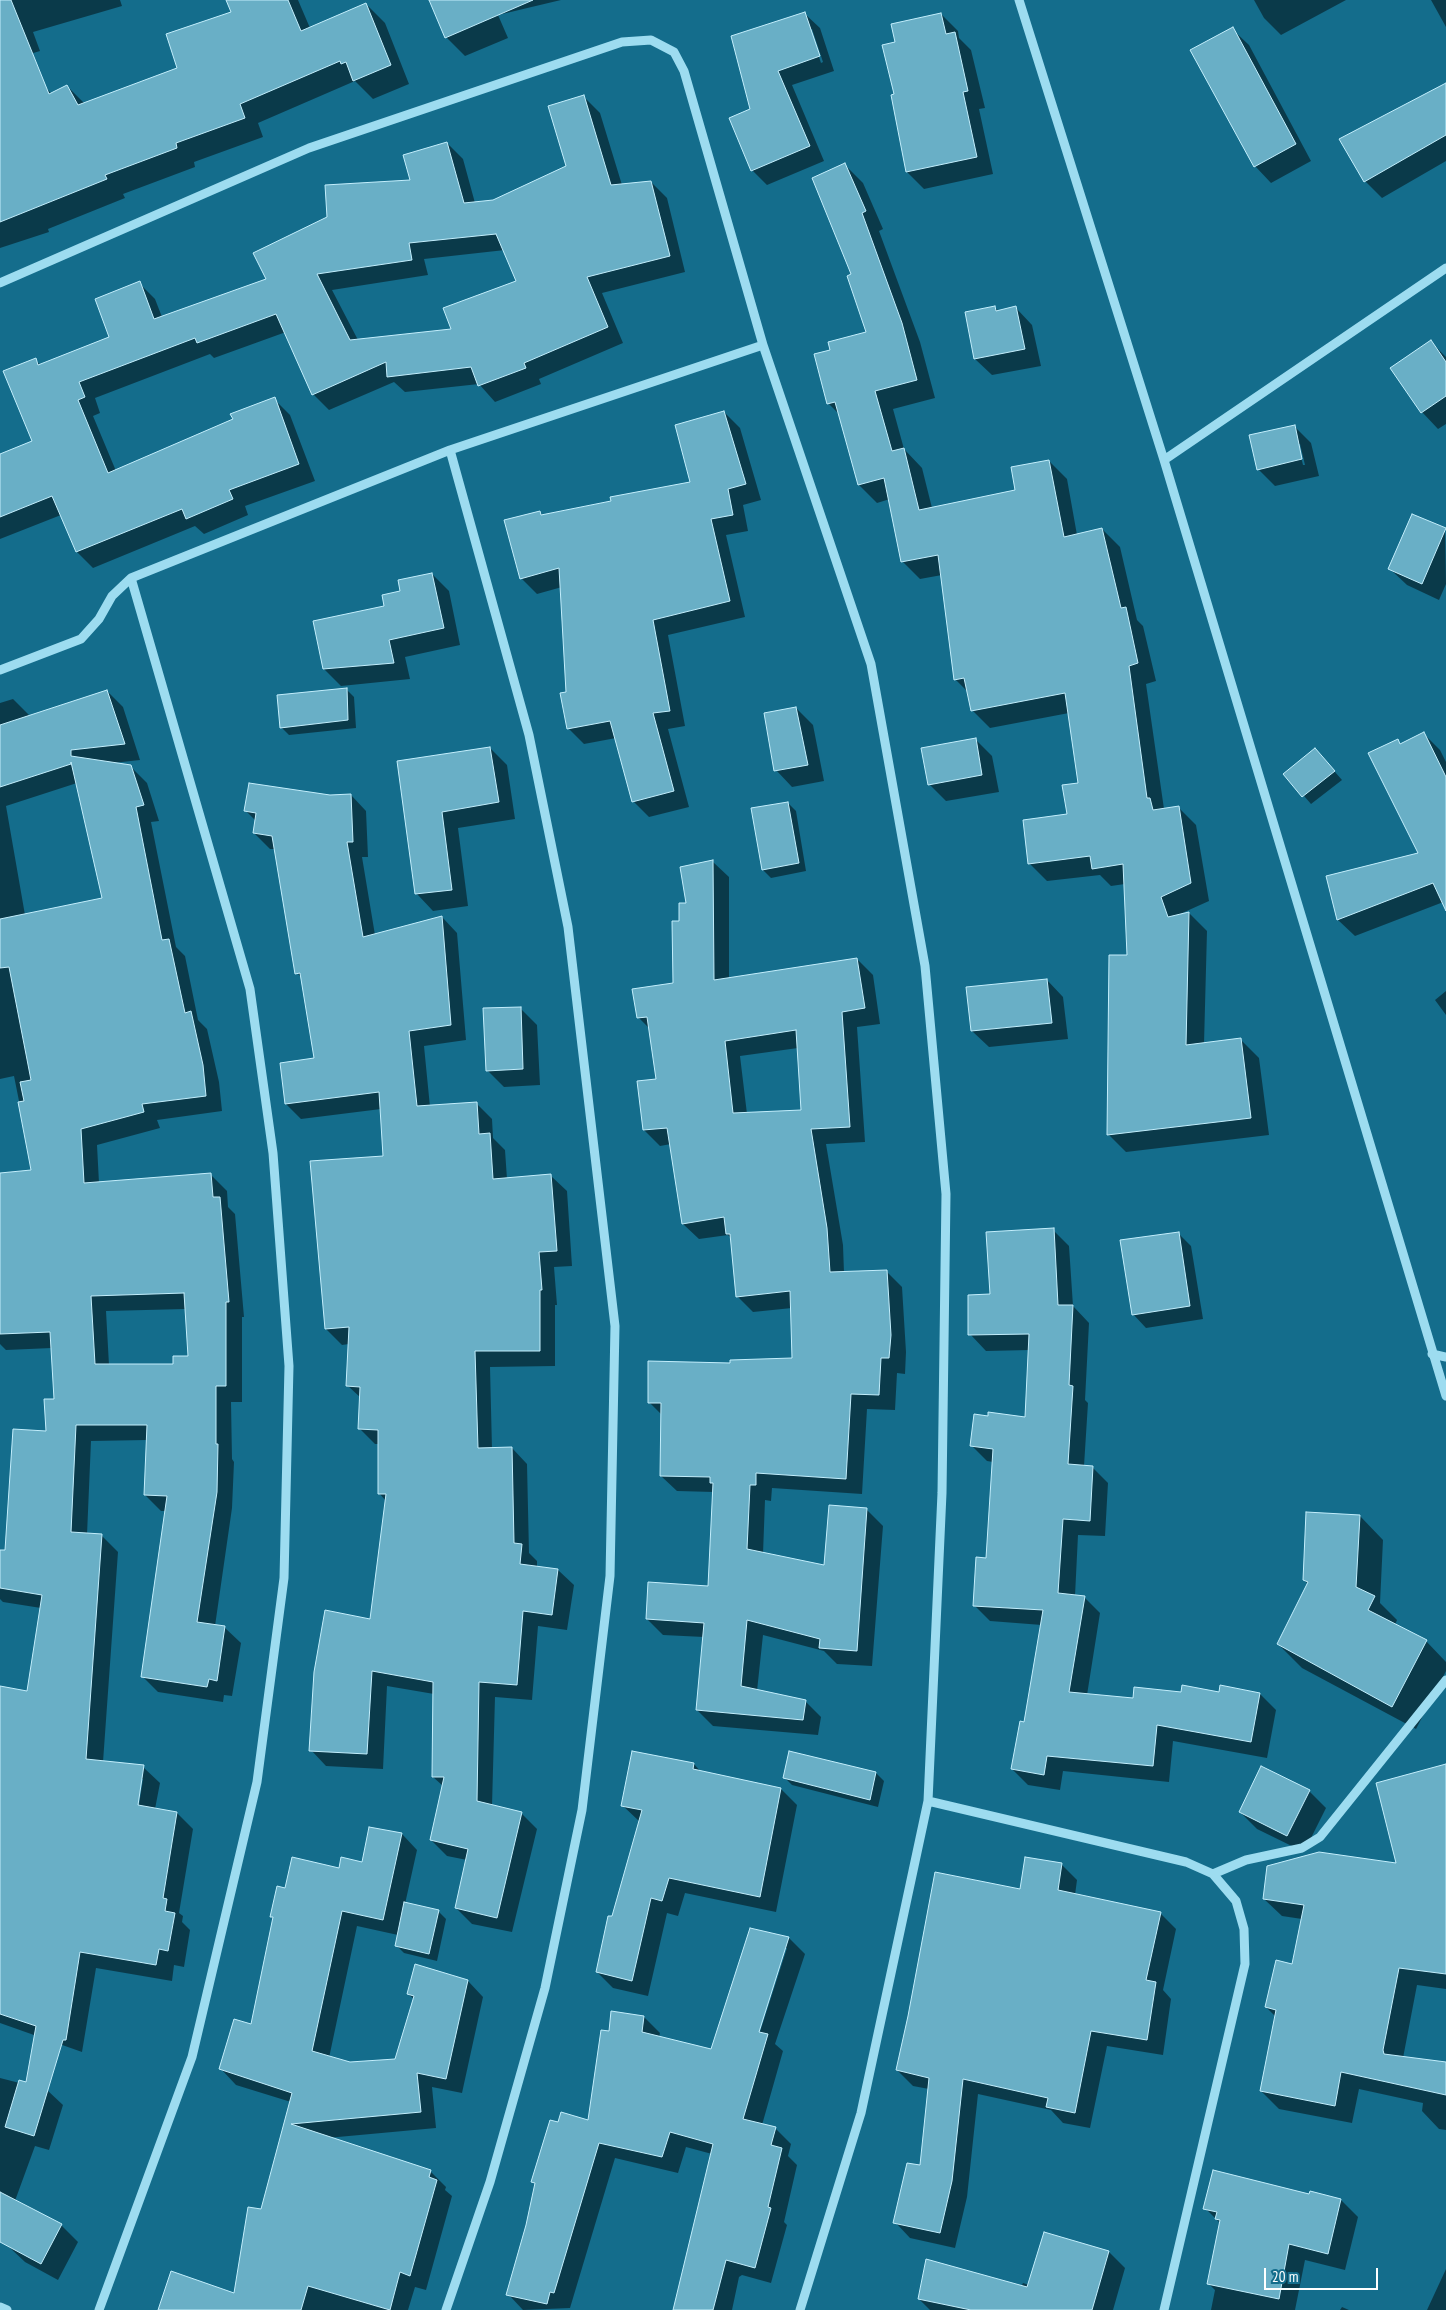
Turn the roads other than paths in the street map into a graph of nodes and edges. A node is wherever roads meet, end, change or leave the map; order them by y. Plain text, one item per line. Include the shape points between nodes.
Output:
1 (1019, 0) edge
2 (1446, 268) edge
3 (0, 283) edge
4 (763, 345) junction
5 (450, 450) junction
6 (1164, 460) junction
7 (131, 578) junction
8 (0, 670) edge
9 (1432, 1354) junction
10 (1446, 1357) edge
11 (1446, 1396) edge
12 (1446, 1680) edge
13 (928, 1801) junction
14 (1213, 1874) junction
15 (0, 2307) edge
16 (7, 2310) edge
17 (99, 2310) edge
18 (446, 2310) edge
19 (800, 2310) edge
20 (1164, 2310) edge

1 - 6 street
2 - 6 street
3 - 4 street via 308,148 622,42 651,40 674,52 684,71
4 - 5 street
4 - 13 street via 871,664 925,966 946,1194 942,1493
5 - 7 street
5 - 18 street via 529,735 568,927 615,1326 610,1576 582,1810 545,1988 490,2182
6 - 9 street
7 - 8 street via 112,596 99,619 81,639
7 - 17 street via 250,989 273,1153 289,1376 284,1578 257,1782 192,2057
9 - 10 street
9 - 11 street
12 - 14 street via 1320,1837 1302,1848 1246,1860
13 - 14 street via 1186,1862
13 - 19 street via 861,2113
14 - 20 street via 1236,1901 1244,1929 1245,1964
15 - 16 street

